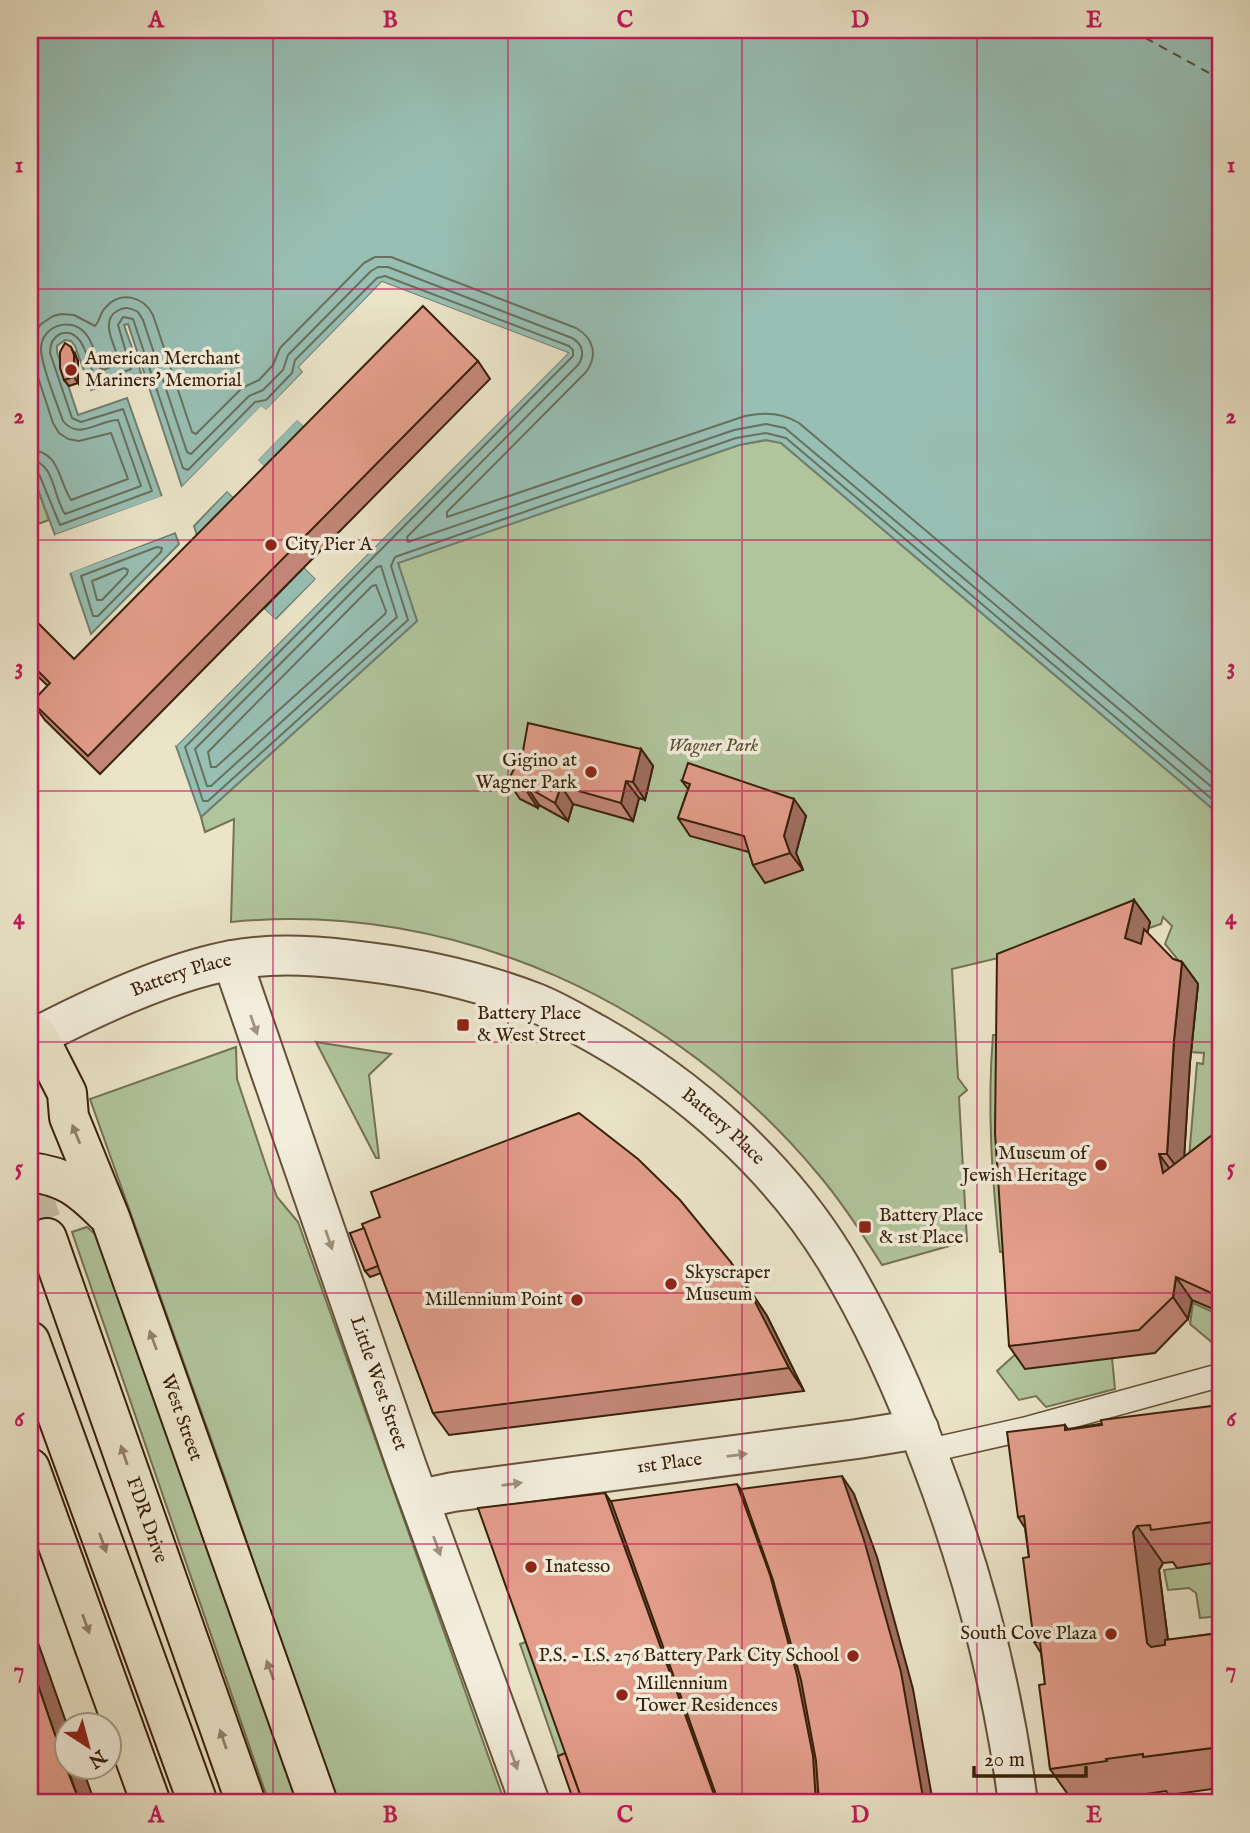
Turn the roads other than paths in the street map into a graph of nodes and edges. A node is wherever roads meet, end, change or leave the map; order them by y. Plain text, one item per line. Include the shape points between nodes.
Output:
1 (232, 960) junction
2 (34, 1038) edge
3 (30, 1172) edge
4 (111, 1220) junction
5 (47, 1238) tunnel mouth
6 (30, 1341) edge
7 (1220, 1377) edge
8 (923, 1440) junction
9 (30, 1468) edge
10 (420, 1499) junction
11 (151, 1803) edge
12 (198, 1803) edge
13 (246, 1803) edge
14 (318, 1803) edge
15 (530, 1803) edge
16 (1018, 1803) edge

1 - 2 street, Battery Place via 89,1010
1 - 8 street, Battery Place via 343,958 460,978 539,1005 623,1049 662,1076 701,1106 774,1178 826,1245 891,1363
1 -> 10 street, Little West Street
4 -> 2 main road, West Street via 69,1117 67,1093
3 - 4 main road via 63,1179
14 -> 4 main road, West Street
13 -> 5 main road, FDR Drive
6 -> 12 main road
7 - 8 lane, 1st Place via 1025,1429
10 -> 8 street, 1st Place via 857,1439
8 - 16 street, Battery Place via 977,1599
9 -> 11 main road
10 -> 15 street, Little West Street

